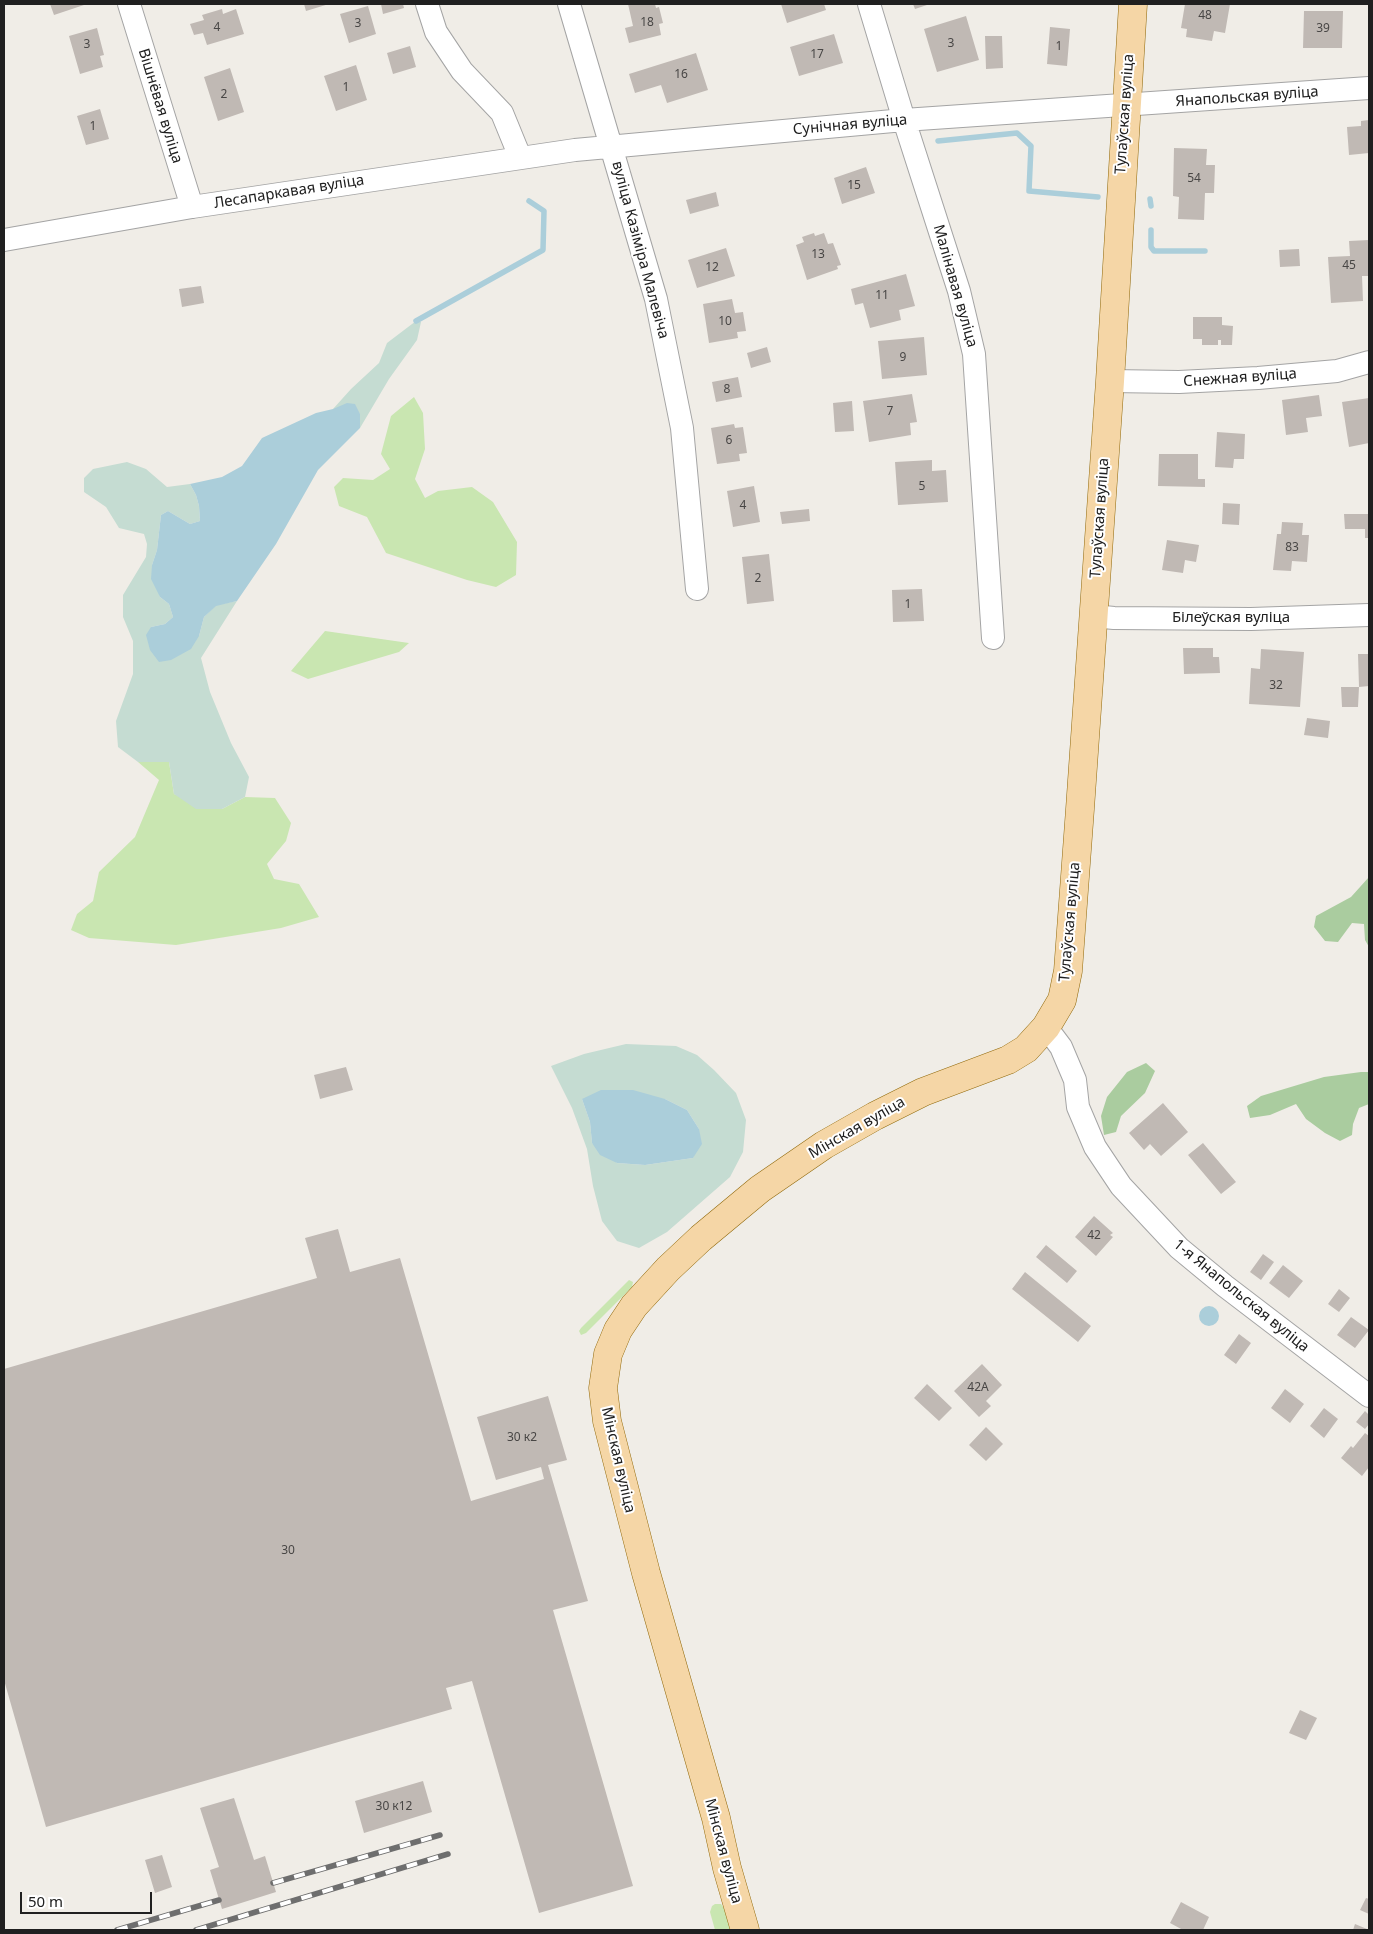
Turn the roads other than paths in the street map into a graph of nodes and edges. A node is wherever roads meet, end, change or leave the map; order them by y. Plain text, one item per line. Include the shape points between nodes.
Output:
1 (129, 4) edge
2 (427, 4) edge
3 (570, 4) edge
4 (869, 4) edge
5 (1133, 4) edge
6 (1369, 88) edge
7 (1126, 105) junction
8 (904, 120) junction
9 (611, 146) junction
10 (575, 150) joint
11 (520, 157) junction
12 (192, 208) junction
13 (4, 240) edge
14 (1369, 362) edge
15 (1110, 381) junction
16 (697, 589) dead end
17 (1369, 615) edge
18 (1093, 616) junction
19 (993, 638) dead end
20 (1046, 1027) junction
21 (1369, 1396) edge
22 (744, 1930) edge

1 - 12 street, Вішнёвая вуліца
2 - 11 street via 436,32 462,71 502,113
3 - 9 street, вуліца Казіміра Малевіча
4 - 8 street, Малінавая вуліца
5 - 7 main road, Тулаўская вуліца
6 - 7 street, Янапольская вуліца
7 - 8 street, Сунічная вуліца
7 - 15 main road, Тулаўская вуліца
8 - 9 street, Сунічная вуліца
8 - 19 street, Малінавая вуліца via 959,291 974,354
9 - 10 street, Сунічная вуліца
9 - 16 street, вуліца Казіміра Малевіча via 656,299 680,419
10 - 11 street, Лесапаркавая вуліца
11 - 12 street, Лесапаркавая вуліца
12 - 13 street, Лесапаркавая вуліца
14 - 15 street, Снежная вуліца via 1337,371 1258,378
15 - 18 main road, Тулаўская вуліца
17 - 18 street, Білеўская вуліца via 1251,619
18 - 20 main road, Тулаўская вуліца via 1068,971 1062,1000
20 - 21 street, 1-я Янапольская вуліца via 1061,1047 1075,1080 1078,1107 1095,1147 1121,1186 1179,1248
20 - 22 main road, Мінская вуліца via 1026,1049 1008,1060 923,1092 875,1116 824,1145 760,1189 668,1269 634,1306 618,1330 608,1354 603,1388 607,1420

